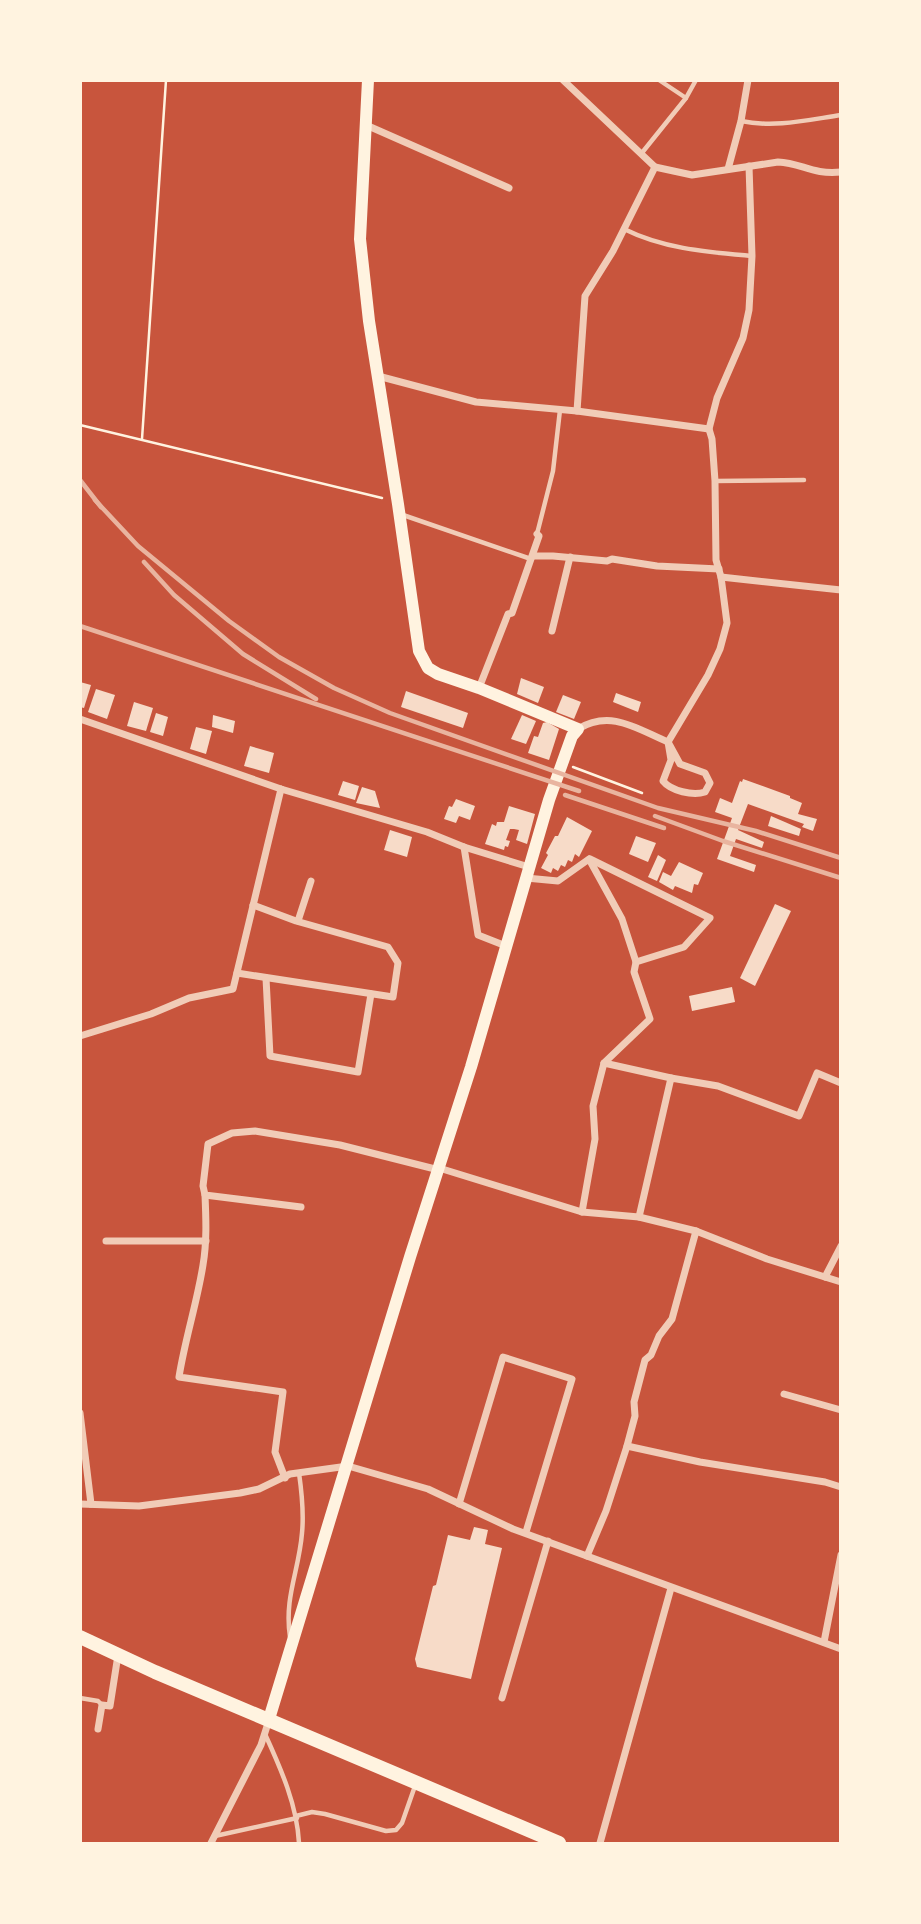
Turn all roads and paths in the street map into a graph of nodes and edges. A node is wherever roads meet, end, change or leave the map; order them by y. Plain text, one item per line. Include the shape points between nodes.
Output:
1 (166, 80) edge
2 (369, 80) edge
3 (563, 80) edge
4 (659, 80) edge
5 (696, 80) edge
6 (748, 80) edge
7 (686, 98) junction
8 (841, 115) edge
9 (741, 121) junction
10 (366, 125) junction
11 (641, 154) junction
12 (750, 166) junction
13 (655, 167) junction
14 (728, 169) junction
15 (841, 172) edge
16 (509, 188) dead end
17 (624, 229) junction
18 (752, 256) junction
19 (378, 376) junction
20 (560, 410) junction
21 (577, 411) junction
22 (80, 425) edge
23 (709, 429) junction
24 (142, 439) junction
25 (804, 480) dead end
26 (715, 481) junction
27 (399, 509) junction
28 (537, 534) joint
29 (569, 557) junction
30 (532, 558) junction
31 (720, 573) junction
32 (841, 590) edge
33 (552, 631) dead end
34 (479, 688) junction
35 (80, 719) edge
36 (578, 729) junction
37 (668, 742) junction
38 (562, 763) junction
39 (281, 789) junction
40 (642, 793) dead end
41 (464, 847) junction
42 (589, 859) junction
43 (527, 872) junction
44 (312, 881) dead end
45 (253, 905) junction
46 (298, 921) junction
47 (506, 946) junction
48 (636, 962) junction
49 (237, 973) junction
50 (266, 978) junction
51 (371, 994) junction
52 (80, 1036) edge
53 (604, 1063) junction
54 (671, 1077) junction
55 (841, 1083) edge
56 (439, 1169) junction
57 (205, 1195) junction
58 (301, 1207) dead end
59 (582, 1212) junction
60 (639, 1217) junction
61 (696, 1231) junction
62 (106, 1241) dead end
63 (206, 1241) junction
64 (841, 1246) edge
65 (825, 1277) junction
66 (841, 1282) edge
67 (784, 1394) dead end
68 (841, 1410) edge
69 (80, 1413) edge
70 (627, 1446) junction
71 (348, 1466) junction
72 (299, 1473) junction
73 (285, 1478) junction
74 (841, 1487) edge
75 (80, 1504) edge
76 (91, 1504) junction
77 (459, 1504) junction
78 (526, 1532) junction
79 (548, 1541) junction
80 (841, 1555) edge
81 (587, 1556) junction
82 (671, 1588) junction
83 (80, 1637) edge
84 (293, 1641) junction
85 (824, 1642) junction
86 (841, 1649) edge
87 (118, 1654) junction
88 (80, 1698) edge
89 (502, 1698) dead end
90 (102, 1705) junction
91 (267, 1726) junction
92 (98, 1729) dead end
93 (416, 1781) junction
94 (296, 1817) junction
95 (213, 1840) edge
96 (299, 1843) edge
97 (559, 1843) edge
98 (600, 1843) edge

1 - 24 path
2 - 10 main road
3 - 11 street
4 - 7 lane
5 - 7 lane
6 - 9 street
7 - 11 lane
8 - 9 lane via 785,125
9 - 14 street
10 - 16 street
10 - 19 main road via 360,239
11 - 13 street
12 - 14 street
12 - 15 street via 788,163 826,174
12 - 18 street
13 - 14 street via 692,175
13 - 17 street
17 - 18 lane via 686,249
17 - 21 street via 585,296
18 - 23 street via 743,338
19 - 20 street via 476,402
19 - 27 main road
20 - 21 street
20 - 28 lane via 553,471
21 - 23 street
22 - 24 path
23 - 26 street
24 - 27 path
25 - 26 lane
26 - 31 street
27 - 30 lane
27 - 34 main road via 422,660 438,674
28 - 30 street
29 - 30 street
29 - 31 street
29 - 33 street
30 - 34 street
31 - 32 street
31 - 37 street via 727,624 720,649
34 - 36 main road
35 - 39 street
36 - 37 street via 600,719 614,719
36 - 38 main road
37 - 37 street via 680,764 705,773 710,783 705,792 697,794 663,781 671,760
38 - 40 path
38 - 43 main road
39 - 41 street
39 - 45 street
41 - 43 street
41 - 47 street via 478,935
42 - 43 street via 558,881
42 - 48 street via 622,919
42 - 48 street via 709,918 684,947
43 - 47 main road
44 - 46 street
45 - 46 street
45 - 49 street
46 - 51 street via 388,947 398,963 393,998
47 - 56 main road
48 - 53 street via 634,972 650,1019
49 - 50 street
49 - 52 street via 233,989 189,998
50 - 51 street
50 - 51 street via 270,1056 358,1072
53 - 54 street
53 - 59 street via 593,1106 595,1139
54 - 55 street via 718,1086 799,1116 817,1073
54 - 60 street
56 - 57 street via 327,1142 255,1131 232,1133 208,1144
56 - 59 street
56 - 71 main road
57 - 58 street
57 - 63 street
59 - 60 street
60 - 61 street
61 - 65 street
61 - 70 street via 673,1319 645,1360
62 - 63 street
63 - 73 street via 179,1377 283,1392 275,1452
64 - 65 street
65 - 66 street
67 - 68 street
69 - 76 street
70 - 74 street
70 - 81 street
71 - 72 street
71 - 77 street
71 - 84 main road
72 - 73 street
72 - 84 lane via 304,1515 288,1614
73 - 76 street via 240,1493 139,1506
75 - 76 street
77 - 78 street
77 - 78 street via 503,1357 572,1379
78 - 79 street
79 - 81 street
79 - 89 street
80 - 85 street
81 - 82 street
82 - 85 street
82 - 98 street
83 - 87 main road
84 - 91 main road
85 - 86 street
87 - 90 street via 110,1706
87 - 91 main road
88 - 90 lane
90 - 92 street
91 - 93 main road
91 - 94 lane
91 - 95 street
93 - 94 lane via 396,1830 312,1812
93 - 97 main road
94 - 95 lane
94 - 96 lane

